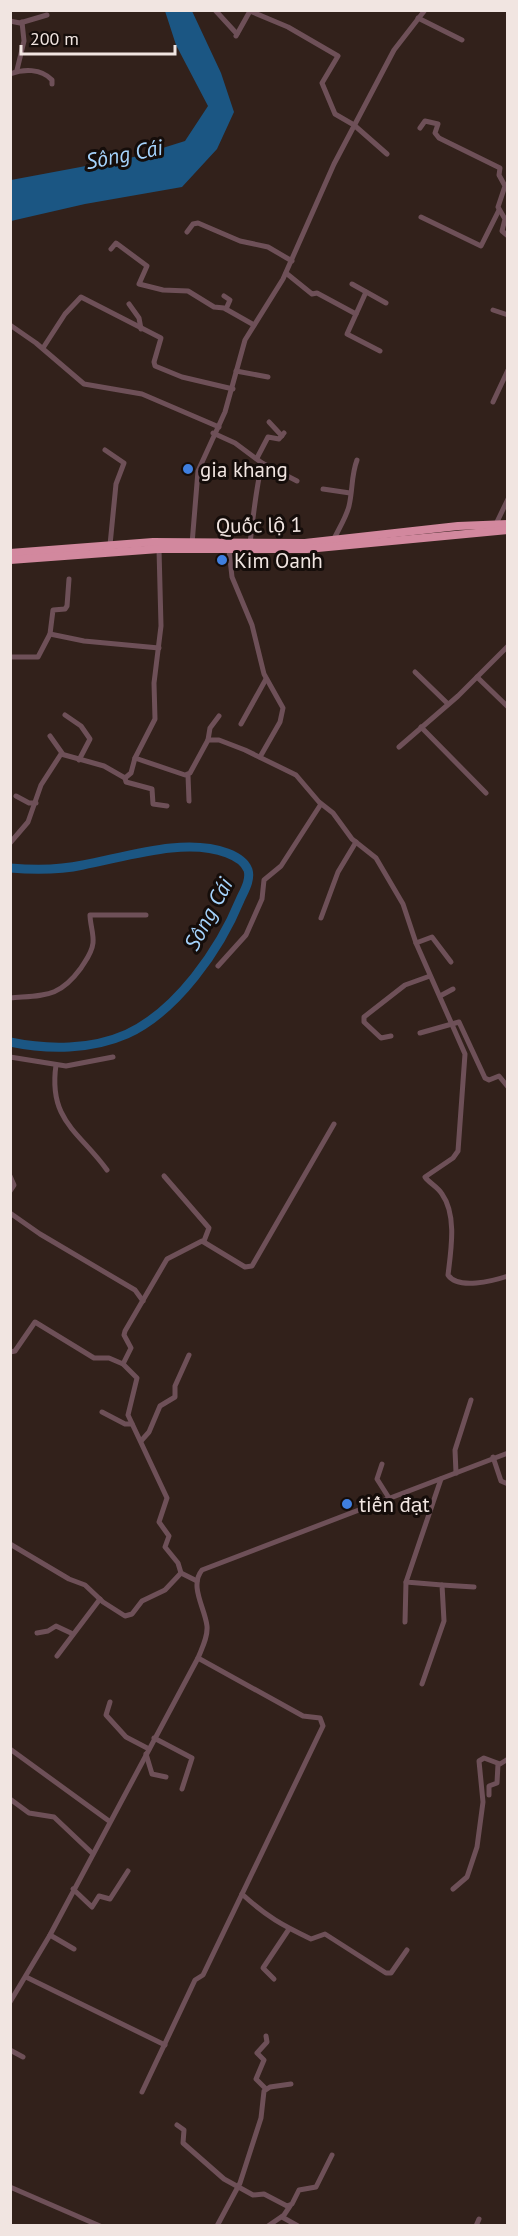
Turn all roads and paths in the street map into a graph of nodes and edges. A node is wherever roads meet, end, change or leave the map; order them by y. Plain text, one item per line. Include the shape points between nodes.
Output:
1 (215, 10) edge
2 (425, 10) edge
3 (47, 15) dead end
4 (418, 18) junction
5 (10, 21) edge
6 (22, 22) junction
7 (462, 40) dead end
8 (17, 71) junction
9 (10, 74) edge
10 (52, 84) dead end
11 (354, 125) junction
12 (420, 129) dead end
13 (387, 154) dead end
14 (499, 210) junction
15 (422, 217) dead end
16 (187, 232) dead end
17 (507, 236) edge
18 (111, 249) dead end
19 (292, 261) junction
20 (286, 273) junction
21 (352, 284) dead end
22 (366, 292) junction
23 (224, 296) dead end
24 (386, 303) dead end
25 (129, 304) dead end
26 (226, 309) junction
27 (494, 310) dead end
28 (356, 314) junction
29 (507, 315) edge
30 (10, 325) edge
31 (254, 325) junction
32 (141, 329) junction
33 (43, 348) junction
34 (380, 351) dead end
35 (507, 370) edge
36 (236, 371) junction
37 (268, 377) dead end
38 (233, 389) junction
39 (493, 402) dead end
40 (269, 422) dead end
41 (219, 427) junction
42 (213, 433) junction
43 (105, 450) dead end
44 (257, 458) junction
45 (357, 460) dead end
46 (262, 463) junction
47 (297, 481) dead end
48 (323, 489) dead end
49 (350, 493) junction
50 (507, 499) edge
51 (496, 524) junction
52 (507, 524) edge
53 (507, 530) edge
54 (333, 541) junction
55 (110, 544) junction
56 (250, 544) junction
57 (193, 546) junction
58 (159, 549) junction
59 (229, 550) junction
60 (10, 553) edge
61 (10, 560) edge
62 (69, 579) dead end
63 (50, 634) junction
64 (507, 646) edge
65 (159, 648) junction
66 (10, 657) edge
67 (415, 672) dead end
68 (477, 677) junction
69 (266, 679) junction
70 (448, 704) junction
71 (507, 707) edge
72 (65, 715) dead end
73 (219, 716) dead end
74 (241, 724) dead end
75 (422, 727) junction
76 (50, 736) dead end
77 (208, 740) junction
78 (399, 747) dead end
79 (62, 753) junction
80 (260, 757) junction
81 (135, 758) junction
82 (79, 760) junction
83 (188, 775) junction
84 (125, 778) junction
85 (486, 794) dead end
86 (16, 796) dead end
87 (189, 801) dead end
88 (36, 803) junction
89 (321, 804) junction
90 (167, 806) dead end
91 (356, 842) junction
92 (10, 843) edge
93 (146, 915) dead end
94 (321, 918) dead end
95 (416, 943) junction
96 (451, 962) dead end
97 (218, 966) dead end
98 (430, 976) junction
99 (453, 988) dead end
100 (442, 995) junction
101 (10, 998) edge
102 (454, 1021) junction
103 (420, 1032) dead end
104 (391, 1036) dead end
105 (10, 1057) edge
106 (113, 1058) dead end
107 (56, 1065) junction
108 (507, 1087) edge
109 (334, 1124) dead end
110 (107, 1170) dead end
111 (10, 1176) edge
112 (164, 1176) dead end
113 (10, 1191) edge
114 (10, 1213) edge
115 (204, 1241) junction
116 (504, 1277) edge
117 (143, 1300) junction
118 (10, 1352) edge
119 (189, 1355) dead end
120 (123, 1364) junction
121 (471, 1400) dead end
122 (102, 1412) dead end
123 (132, 1424) junction
124 (141, 1441) junction
125 (506, 1453) edge
126 (493, 1457) junction
127 (382, 1464) dead end
128 (456, 1473) junction
129 (441, 1479) junction
130 (507, 1484) edge
131 (389, 1498) junction
132 (10, 1544) edge
133 (181, 1573) junction
134 (197, 1581) junction
135 (406, 1582) junction
136 (442, 1585) junction
137 (474, 1587) dead end
138 (100, 1599) junction
139 (405, 1622) dead end
140 (37, 1633) dead end
141 (73, 1634) junction
142 (57, 1656) dead end
143 (198, 1658) junction
144 (422, 1684) dead end
145 (110, 1701) dead end
146 (154, 1738) junction
147 (10, 1749) edge
148 (147, 1751) junction
149 (507, 1759) edge
150 (498, 1764) junction
151 (166, 1777) dead end
152 (182, 1789) dead end
153 (489, 1795) dead end
154 (11, 1800) edge
155 (109, 1821) junction
156 (92, 1853) junction
157 (128, 1871) dead end
158 (73, 1889) junction
159 (453, 1889) dead end
160 (242, 1894) junction
161 (289, 1929) junction
162 (50, 1935) junction
163 (74, 1949) dead end
164 (407, 1950) dead end
165 (26, 1977) junction
166 (274, 1978) dead end
167 (13, 1993) edge
168 (10, 2002) edge
169 (266, 2036) dead end
170 (165, 2045) junction
171 (10, 2050) edge
172 (23, 2057) dead end
173 (291, 2084) dead end
174 (266, 2089) junction
175 (142, 2092) dead end
176 (177, 2125) dead end
177 (332, 2155) dead end
178 (10, 2187) edge
179 (238, 2187) junction
180 (290, 2206) junction
181 (282, 2217) junction
182 (479, 2219) dead end
183 (100, 2226) edge
184 (216, 2226) edge
185 (268, 2226) edge
186 (298, 2226) edge
187 (476, 2226) edge

1 - 11 street via 237,35 250,11 288,27 338,56 322,85 335,114
2 - 4 street
3 - 6 street
4 - 7 street
4 - 11 street via 396,45
5 - 6 street
6 - 8 street via 24,38
8 - 9 street
8 - 10 street via 46,75
11 - 13 street
11 - 19 street via 309,214
12 - 14 street via 425,121 438,124 435,133 439,138 500,168 504,186
14 - 15 street via 481,246
14 - 17 street via 505,219 502,231
16 - 19 street via 198,223 268,248
18 - 26 street via 116,243 147,266 139,284 188,291 214,307
19 - 20 street
20 - 28 street via 312,294
20 - 31 street
21 - 22 street
22 - 24 street
22 - 28 street
23 - 26 street via 230,300
25 - 32 street via 140,318
26 - 31 street
27 - 29 street
28 - 34 street via 347,334
30 - 33 street
31 - 36 street
32 - 33 street via 81,297
32 - 38 street via 162,339 156,366 182,377
33 - 41 street via 84,384 142,394
35 - 39 street
36 - 37 street
36 - 38 street
38 - 41 street
40 - 44 street via 283,435 279,439 268,437
41 - 42 street
42 - 44 street
42 - 57 street via 198,471
43 - 55 street via 124,463 116,484
44 - 46 street
45 - 49 street
46 - 47 street
46 - 56 street
48 - 49 street
49 - 54 street via 348,508
50 - 51 street
51 - 52 highway, Quốc lộ 1
51 - 54 highway, Quốc lộ 1
53 - 59 highway, Quốc lộ 1 via 307,549
54 - 56 highway, Quốc lộ 1
55 - 57 highway, Quốc lộ 1
55 - 60 highway, Quốc lộ 1
56 - 57 highway, Quốc lộ 1
57 - 58 highway, Quốc lộ 1
57 - 59 highway, Quốc lộ 1
58 - 61 highway, Quốc lộ 1
58 - 65 street
59 - 69 street via 232,577 252,625
62 - 63 street via 67,606 53,610
63 - 65 street
63 - 66 street via 36,658
64 - 68 street
65 - 81 street via 154,722
67 - 70 street
68 - 70 street
68 - 71 street
69 - 74 street
69 - 80 street via 281,702 283,714
70 - 75 street
72 - 82 street via 90,739
73 - 77 street via 210,728
75 - 78 street
75 - 85 street
76 - 79 street
77 - 80 street via 224,741
77 - 83 street
79 - 82 street
79 - 88 street via 43,782
80 - 89 street via 296,775
81 - 83 street
81 - 84 street via 131,773
82 - 84 street via 104,766
83 - 87 street
84 - 90 street via 127,783 152,789 153,804
86 - 88 street
88 - 92 street via 28,822
89 - 91 street
89 - 97 street via 281,866 264,880 262,899 246,935
91 - 94 street via 338,872
91 - 95 street via 376,858 403,904
93 - 101 street via 90,915 90,954 68,985 48,994
95 - 96 street via 432,937
95 - 98 street
98 - 100 street
98 - 104 street via 405,985 364,1017 364,1022 381,1038
99 - 100 street
100 - 102 street
102 - 103 street
102 - 108 street via 460,1024 485,1078 499,1076
102 - 116 street via 466,1059 458,1151 425,1177 446,1201 451,1233 449,1277 466,1283
105 - 107 street
106 - 107 street via 82,1065
107 - 110 street via 55,1092 65,1121
109 - 115 street via 250,1267
111 - 113 street via 14,1183
112 - 115 street via 209,1228
114 - 117 street via 135,1290
115 - 117 street via 169,1257
117 - 120 street via 125,1331 131,1348
118 - 120 street via 15,1351 35,1322 94,1358 109,1358
119 - 124 street via 175,1386 175,1397 160,1406
120 - 123 street via 137,1378 129,1406
121 - 128 street via 455,1450
122 - 123 street
123 - 124 street
124 - 133 street via 167,1498 159,1522 168,1534 165,1547
125 - 126 street
126 - 128 street
126 - 130 street via 501,1481
127 - 131 street via 377,1479
128 - 129 street
129 - 131 street
129 - 135 street
131 - 134 street via 202,1570
132 - 138 street via 69,1580 85,1585
133 - 134 street
133 - 138 street via 165,1590 141,1601 128,1616
134 - 143 street via 207,1624
135 - 136 street
135 - 139 street
136 - 137 street
136 - 144 street via 444,1621
138 - 141 street
140 - 141 street via 56,1626
141 - 142 street
143 - 146 street
143 - 160 street via 303,1716 323,1722
145 - 148 street via 106,1715 126,1737
146 - 148 street
146 - 152 street via 192,1758
147 - 155 street
148 - 151 street via 152,1774
148 - 155 street
149 - 150 street
150 - 153 street via 497,1783 489,1786
150 - 159 street via 484,1758 479,1761 483,1802 478,1840 467,1877
154 - 156 street via 29,1813 54,1817
155 - 156 street
156 - 158 street
157 - 158 street via 110,1899 99,1896 92,1907
158 - 162 street
160 - 161 street via 268,1918
160 - 170 street
161 - 164 street via 311,1939 325,1935 387,1973
161 - 166 street via 263,1968
162 - 163 street
162 - 165 street
165 - 167 street
165 - 170 street
167 - 168 street
169 - 174 street via 267,2042 257,2053 264,2060 256,2079
170 - 175 street
171 - 172 street
173 - 174 street
174 - 179 street via 261,2118
176 - 179 street via 184,2130 183,2143
177 - 180 street via 316,2187 298,2191
178 - 183 street
179 - 180 street
179 - 184 street
180 - 181 street
181 - 185 street
181 - 186 street
182 - 187 street

